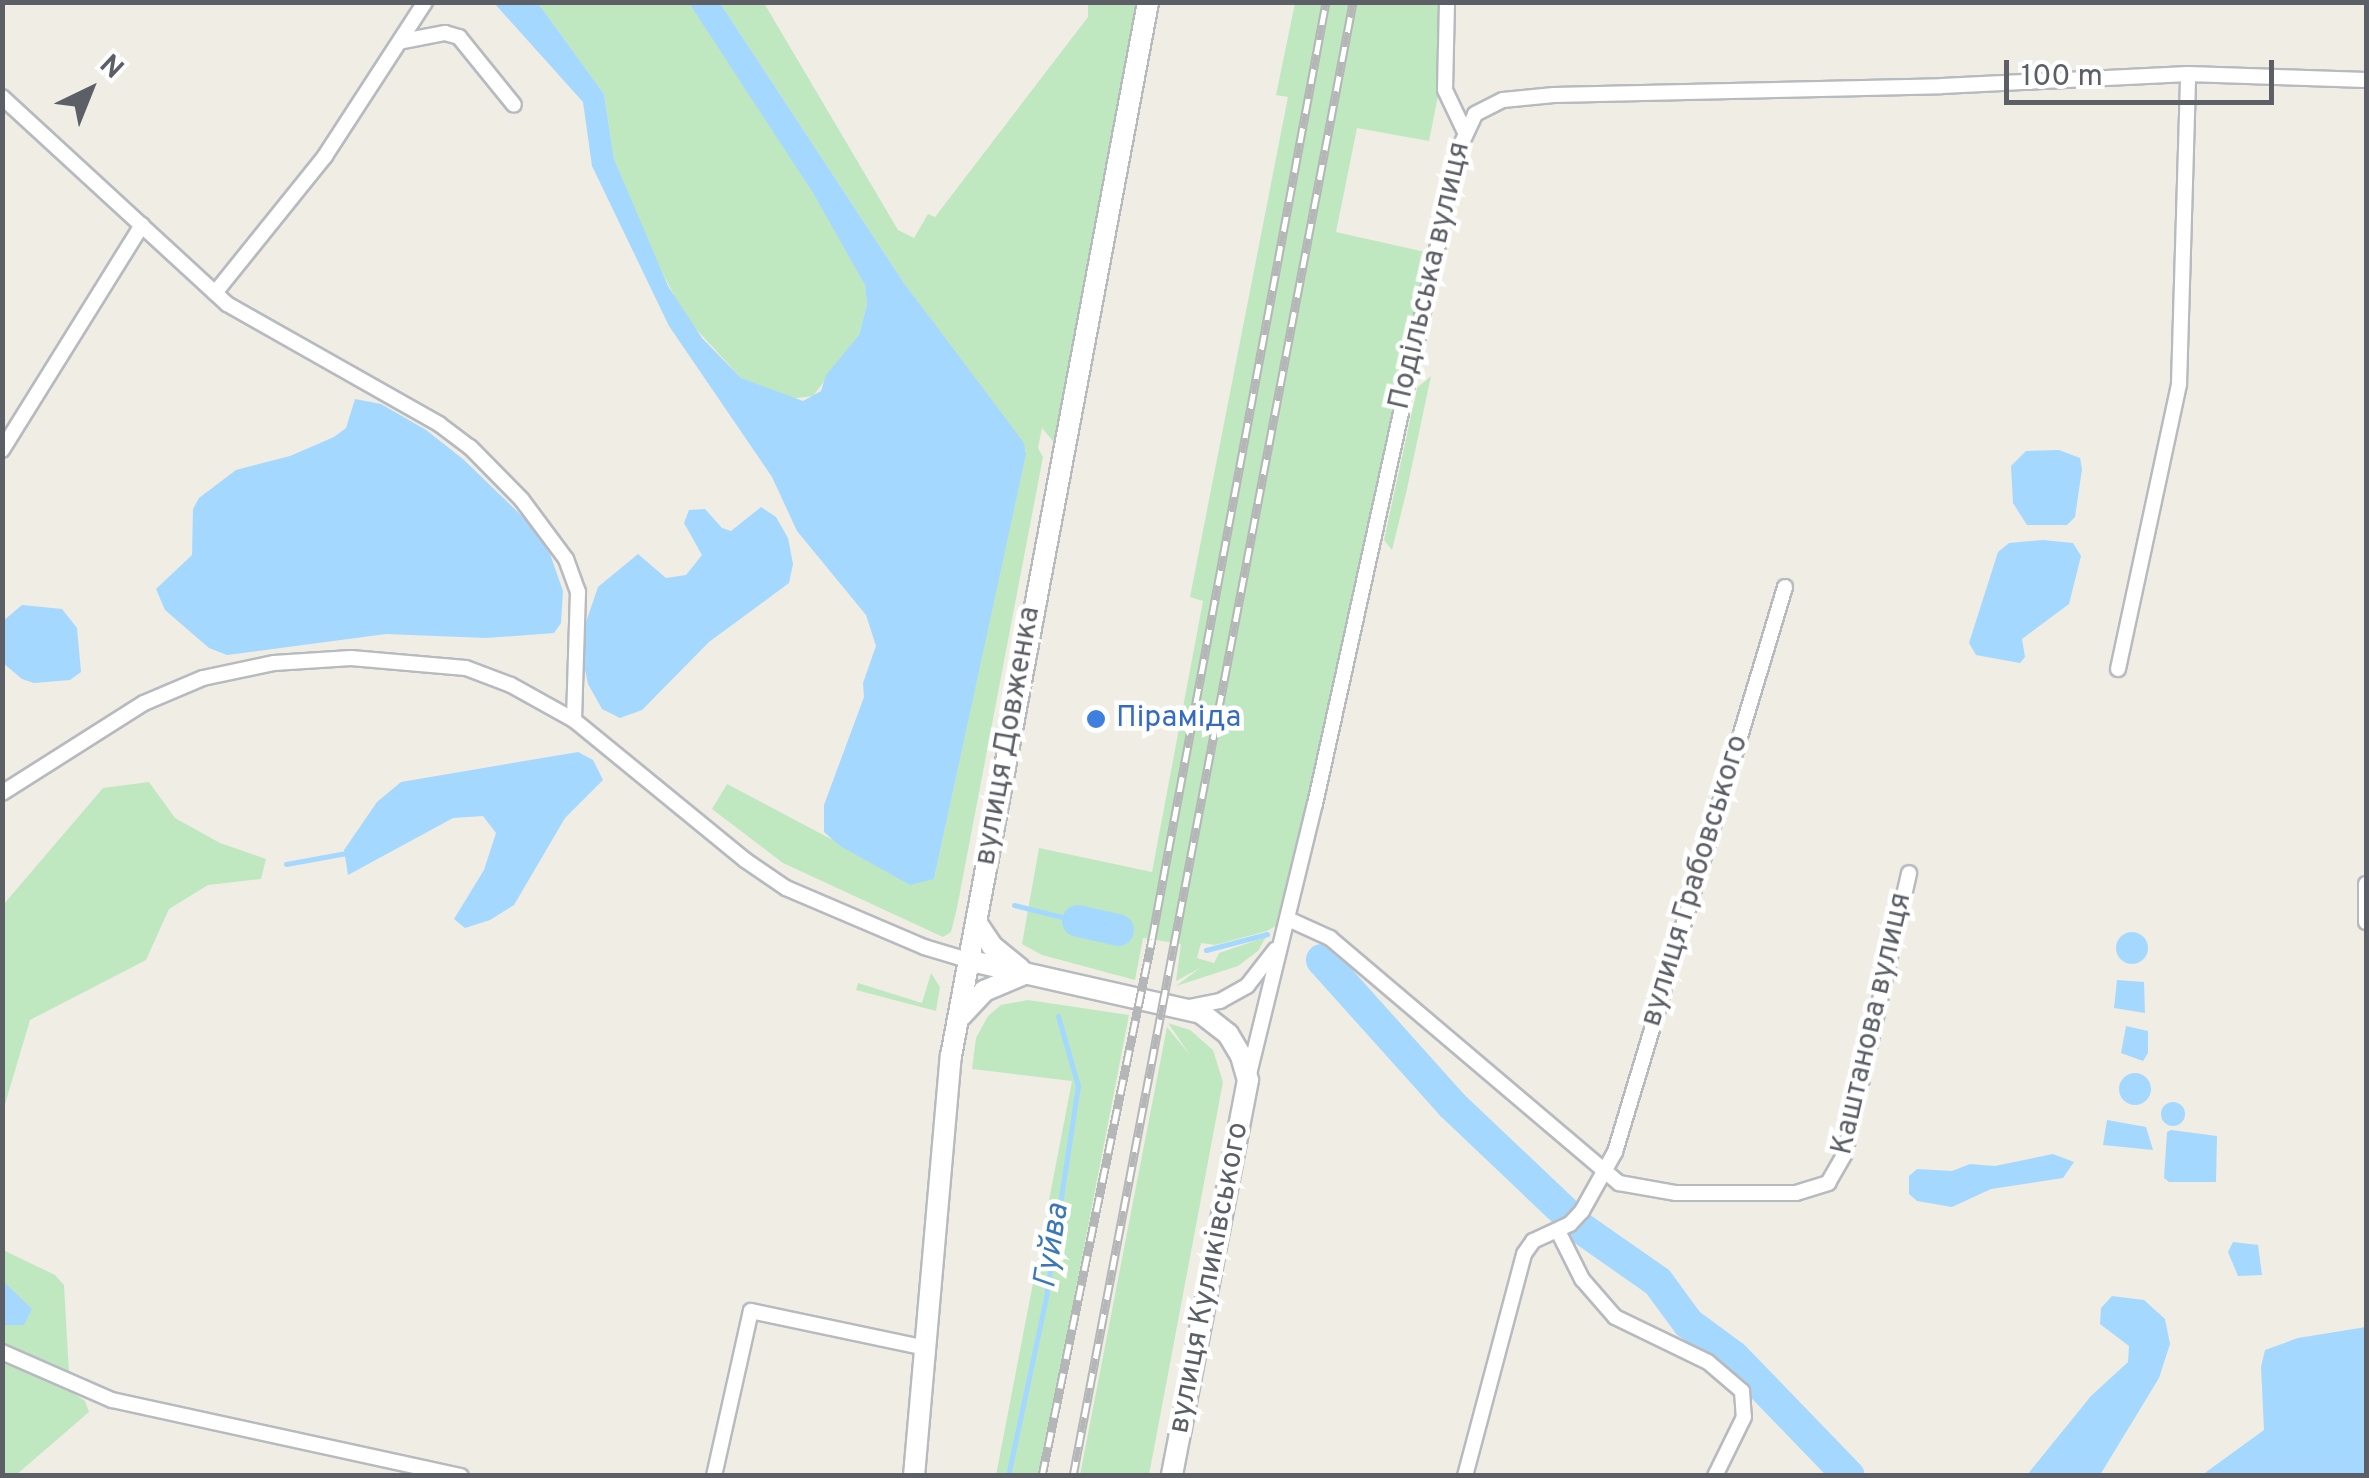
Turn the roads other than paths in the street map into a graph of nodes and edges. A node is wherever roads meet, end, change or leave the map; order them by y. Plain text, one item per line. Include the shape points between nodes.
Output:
1 (425, 2) edge
2 (1148, 2) edge
3 (1447, 2) edge
4 (403, 40) junction
5 (2188, 74) junction
6 (2366, 80) edge
7 (2, 97) edge
8 (514, 105) dead end
9 (1464, 130) junction
10 (142, 224) junction
11 (215, 293) junction
12 (2, 450) edge
13 (1785, 587) dead end
14 (2118, 669) dead end
15 (574, 720) junction
16 (2, 793) edge
17 (1908, 873) dead end
18 (2366, 884) edge
19 (1288, 919) junction
20 (976, 922) junction
21 (2366, 922) edge
22 (1283, 937) junction
23 (971, 961) junction
24 (1031, 974) junction
25 (1183, 1008) junction
26 (958, 1022) junction
27 (1248, 1080) junction
28 (1606, 1174) junction
29 (1558, 1231) junction
30 (922, 1348) junction
31 (2, 1352) edge
32 (461, 1476) edge
33 (714, 1476) edge
34 (914, 1476) edge
35 (1172, 1476) edge
36 (1465, 1476) edge
37 (1715, 1476) edge

1 - 4 street
2 - 20 street, вулиця Довженка
3 - 9 street via 1445,90
4 - 8 street via 459,37
4 - 11 street via 325,156
5 - 6 street, Подільська вулиця
5 - 9 street, Подільська вулиця via 1516,97 1486,107
5 - 14 street via 2179,384
7 - 10 street
9 - 19 street, Подільська вулиця
10 - 11 street
10 - 12 street
11 - 15 street via 439,424 522,500 566,559 578,592
13 - 28 street, вулиця Грабовського
15 - 16 street via 466,668 351,658 274,663 202,678 144,702
15 - 23 street via 786,888
17 - 28 street, Каштанова вулиця via 1854,1124 1828,1182 1796,1193 1676,1193 1625,1186
18 - 21 street
19 - 22 street, Подільська вулиця
19 - 28 street via 1330,938
20 - 23 street, вулиця Довженка
20 - 24 street via 1004,958
22 - 25 street via 1247,986 1220,1001
22 - 27 street, Подільська вулиця
23 - 24 street
23 - 26 street, вулиця Довженка
24 - 25 street
24 - 26 street via 984,990
25 - 27 street via 1228,1034
26 - 30 street, вулиця Довженка
27 - 35 street, вулиця Куликівського
28 - 29 street, вулиця Грабовського via 1582,1211
29 - 36 street, вулиця Грабовського via 1534,1242 1520,1262
29 - 37 street via 1582,1279 1615,1317 1708,1362 1742,1391 1744,1417
30 - 33 street via 751,1312
30 - 34 street, вулиця Довженка
31 - 32 street via 112,1400

